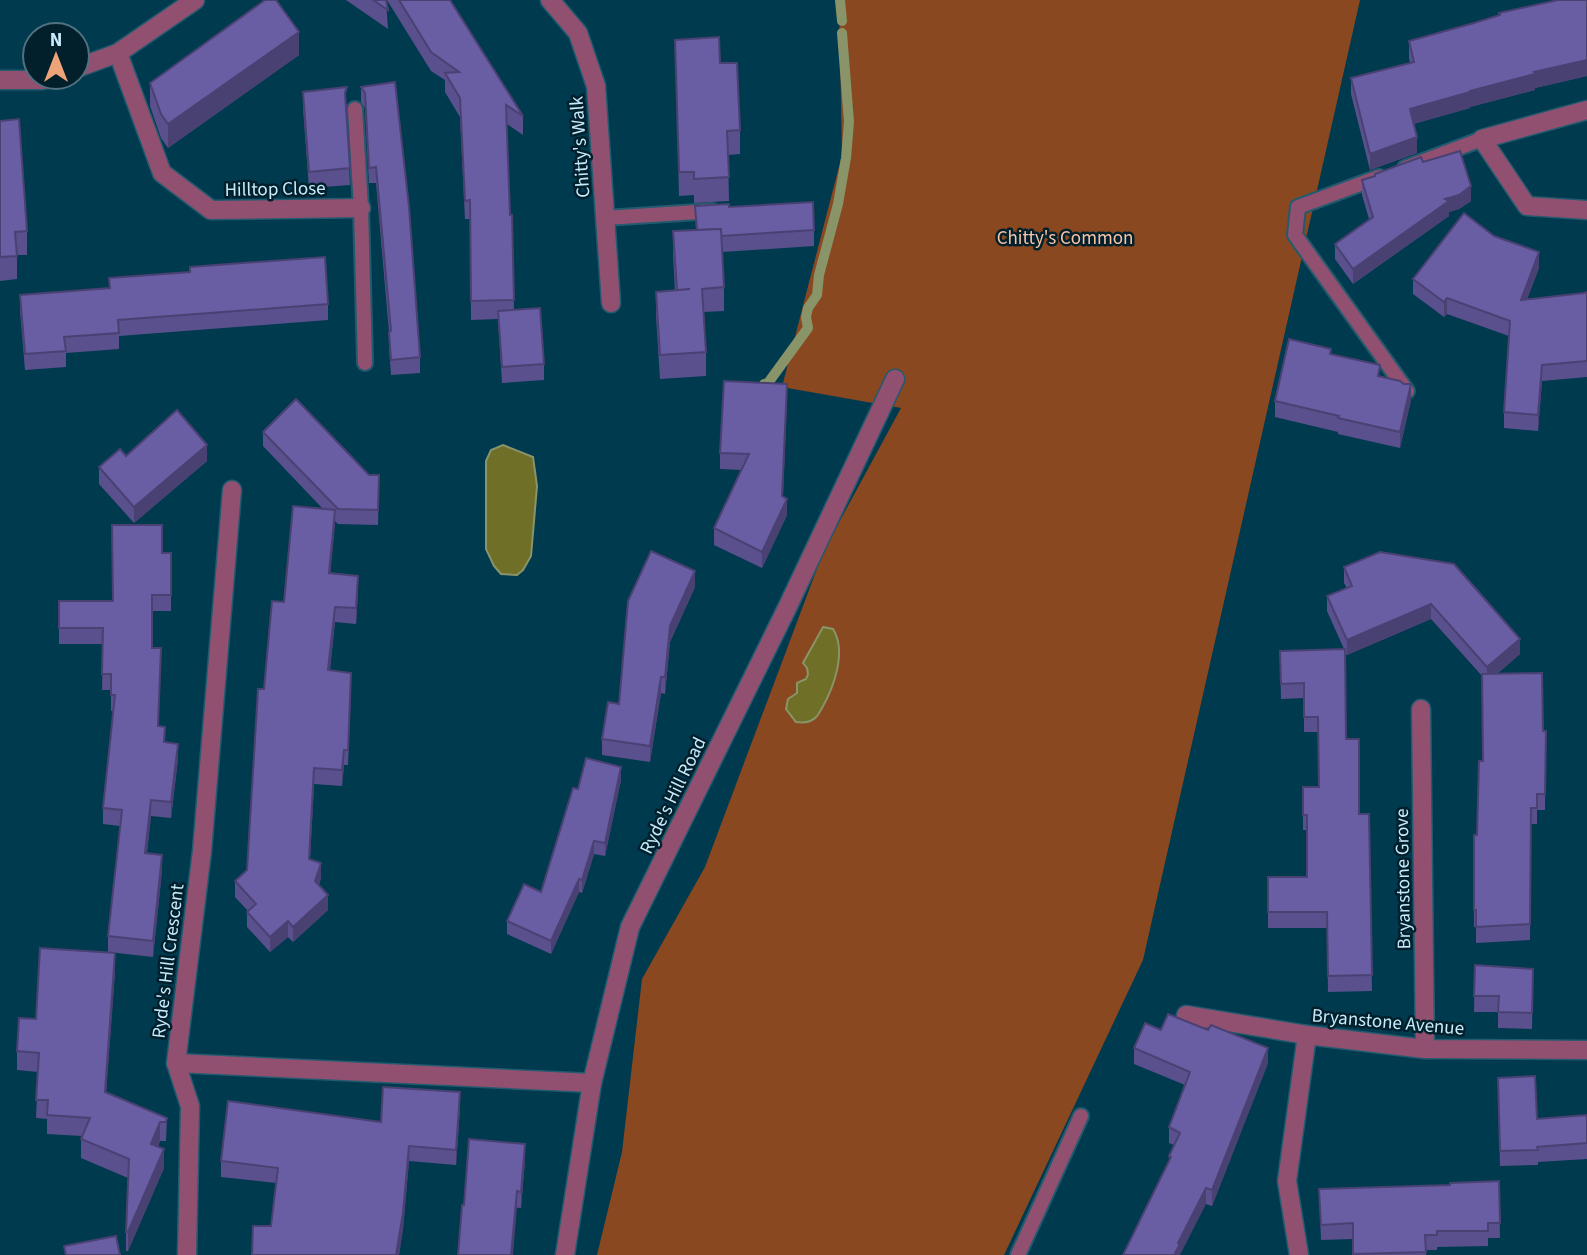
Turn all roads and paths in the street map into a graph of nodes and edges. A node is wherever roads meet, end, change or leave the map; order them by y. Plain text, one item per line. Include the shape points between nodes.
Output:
1 (195, 0) edge
2 (550, 0) edge
3 (118, 53) junction
4 (91, 63) edge
5 (0, 80) edge
6 (21, 80) edge
7 (355, 109) dead end
8 (1587, 110) edge
9 (1482, 139) junction
10 (361, 208) junction
11 (729, 210) edge
12 (1587, 210) edge
13 (605, 218) junction
14 (611, 303) dead end
15 (365, 363) dead end
16 (895, 379) dead end
17 (1406, 391) edge
18 (232, 490) dead end
19 (1421, 709) dead end
20 (1186, 1015) dead end
21 (1307, 1035) junction
22 (1425, 1049) junction
23 (1587, 1050) edge
24 (176, 1063) junction
25 (592, 1083) junction
26 (1081, 1116) dead end
27 (187, 1255) edge
28 (565, 1255) edge
29 (1018, 1255) edge
30 (1299, 1255) edge

1 - 3 street
2 - 13 street, Chitty's Walk via 578,33 596,86
3 - 4 street
3 - 10 street, Hilltop Close via 162,173 211,210
5 - 6 street
7 - 10 lane
8 - 9 street
9 - 12 street via 1527,206
9 - 17 lane via 1297,207 1295,235
10 - 15 lane
11 - 13 lane
13 - 14 street, Chitty's Walk
16 - 25 street, Ryde's Hill Road via 630,927
18 - 24 street, Ryde's Hill Crescent via 202,852
19 - 22 street, Bryanstone Grove
20 - 21 street, Bryanstone Avenue
21 - 22 street, Bryanstone Avenue
21 - 30 street via 1287,1181
22 - 23 street, Bryanstone Avenue
24 - 25 street, Ryde's Hill Crescent
24 - 27 street via 190,1106
25 - 28 street, Ryde's Hill Road
26 - 29 lane

